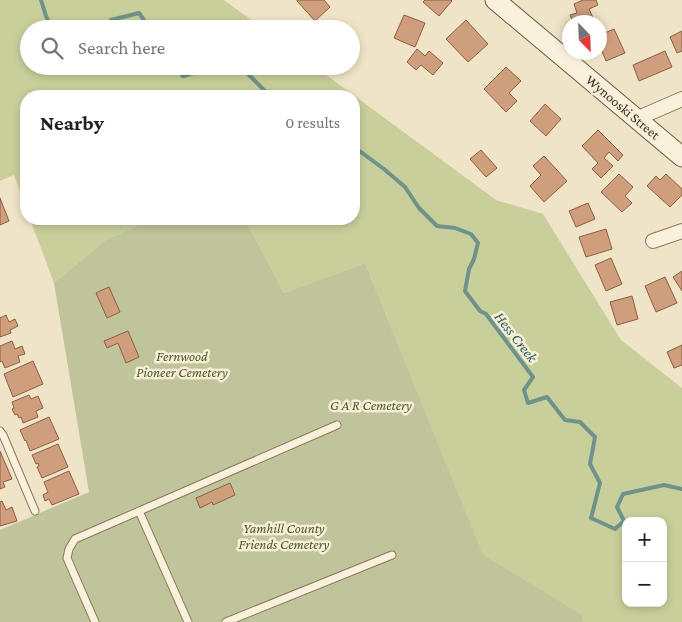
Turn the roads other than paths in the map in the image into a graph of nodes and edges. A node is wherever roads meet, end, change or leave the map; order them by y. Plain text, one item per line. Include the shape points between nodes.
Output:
1 (495, 0) edge
2 (682, 99) edge
3 (636, 118) junction
4 (682, 157) edge
5 (682, 231) edge
6 (653, 241) dead end
7 (337, 425) dead end
8 (0, 431) edge
9 (35, 511) dead end
10 (139, 511) junction
11 (392, 555) dead end
12 (95, 622) edge
13 (188, 622) edge
14 (226, 622) edge

1 - 3 main road, Wynooski Street
2 - 3 street
3 - 4 main road, Wynooski Street
5 - 6 street
7 - 10 lane
8 - 9 lane
10 - 12 lane via 75,539 69,549 68,558
10 - 13 lane
11 - 14 lane

